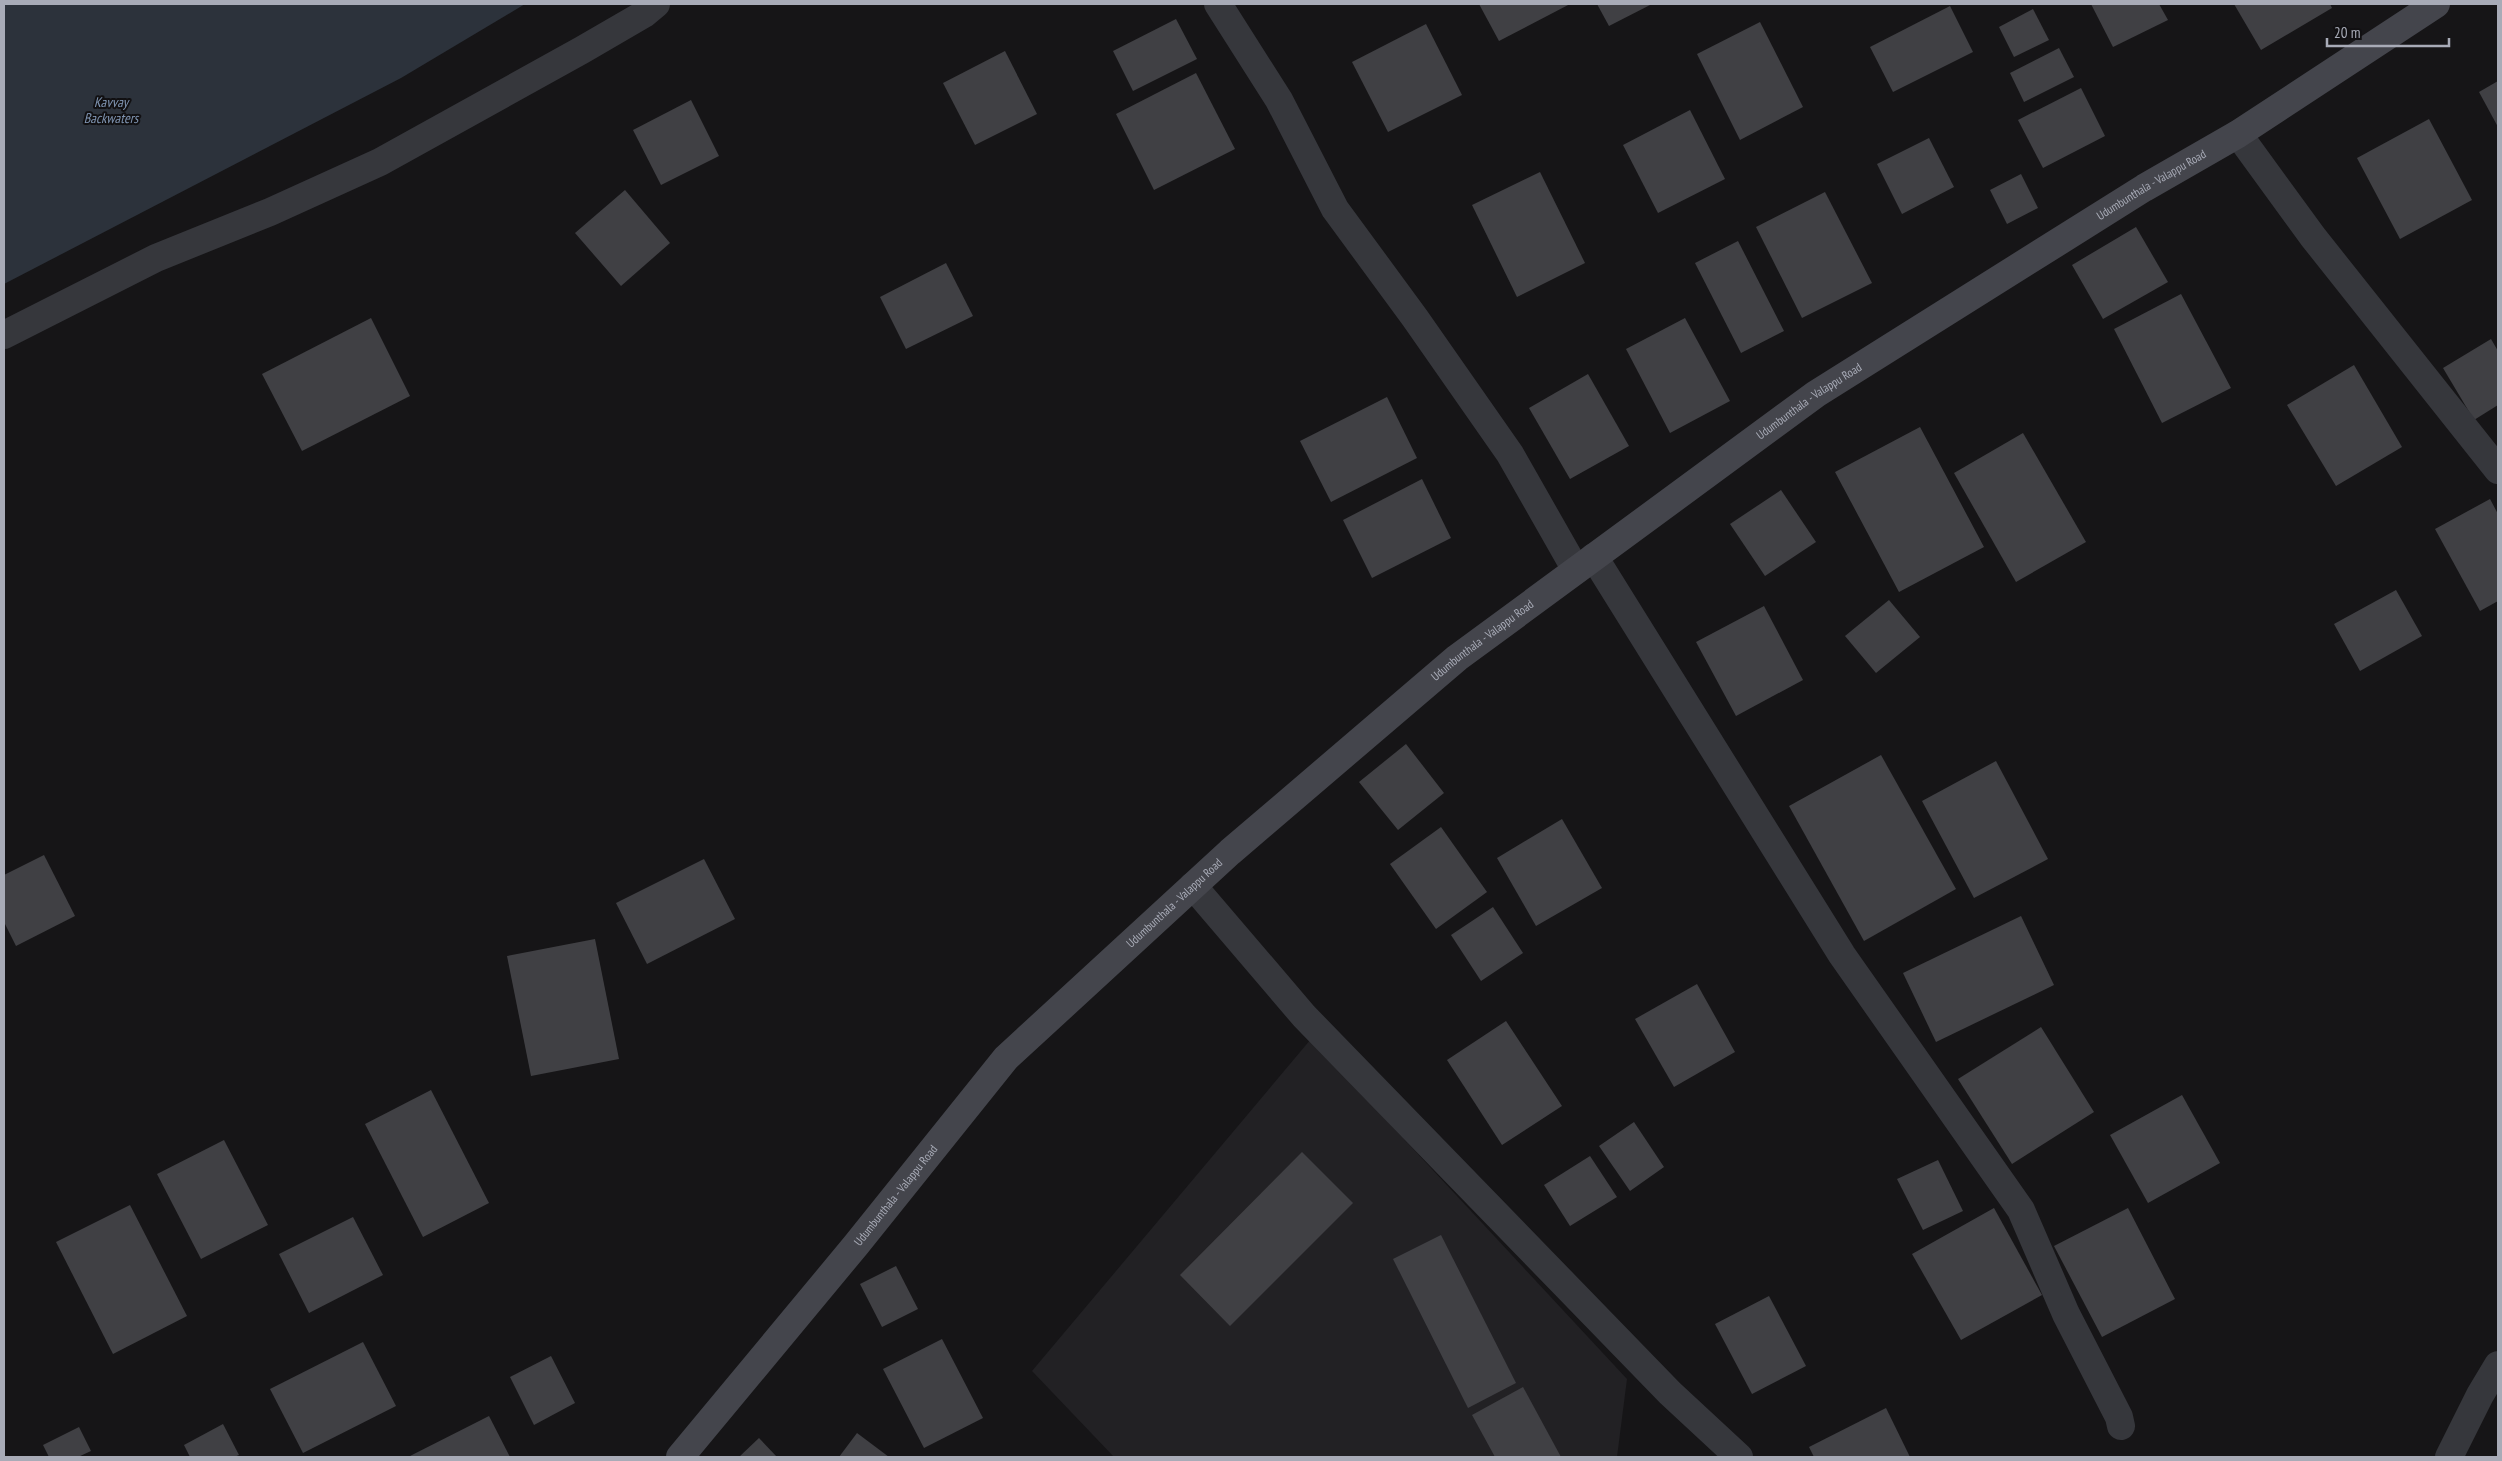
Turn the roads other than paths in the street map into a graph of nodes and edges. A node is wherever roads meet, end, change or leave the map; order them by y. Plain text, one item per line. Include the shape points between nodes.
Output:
1 (656, 4) edge
2 (1218, 4) edge
3 (2436, 4) edge
4 (2238, 134) junction
5 (4, 335) edge
6 (2498, 470) edge
7 (1585, 564) junction
8 (1193, 886) junction
9 (2498, 1365) edge
10 (2121, 1426) dead end
11 (680, 1457) edge
12 (1739, 1457) edge
13 (2449, 1457) edge

1 - 5 street via 582,50 380,162 270,212 156,258
2 - 7 street via 1279,100 1335,209 1416,318
3 - 4 main road, Udumbunthala - Valappu Road
4 - 6 street via 2313,237
4 - 7 main road, Udumbunthala - Valappu Road via 2144,188 1816,394
7 - 8 main road, Udumbunthala - Valappu Road via 1457,658
7 - 10 street via 1842,955 2021,1210 2066,1314
8 - 11 main road, Udumbunthala - Valappu Road via 1006,1058
8 - 12 street via 1304,1016 1670,1393
9 - 13 street

